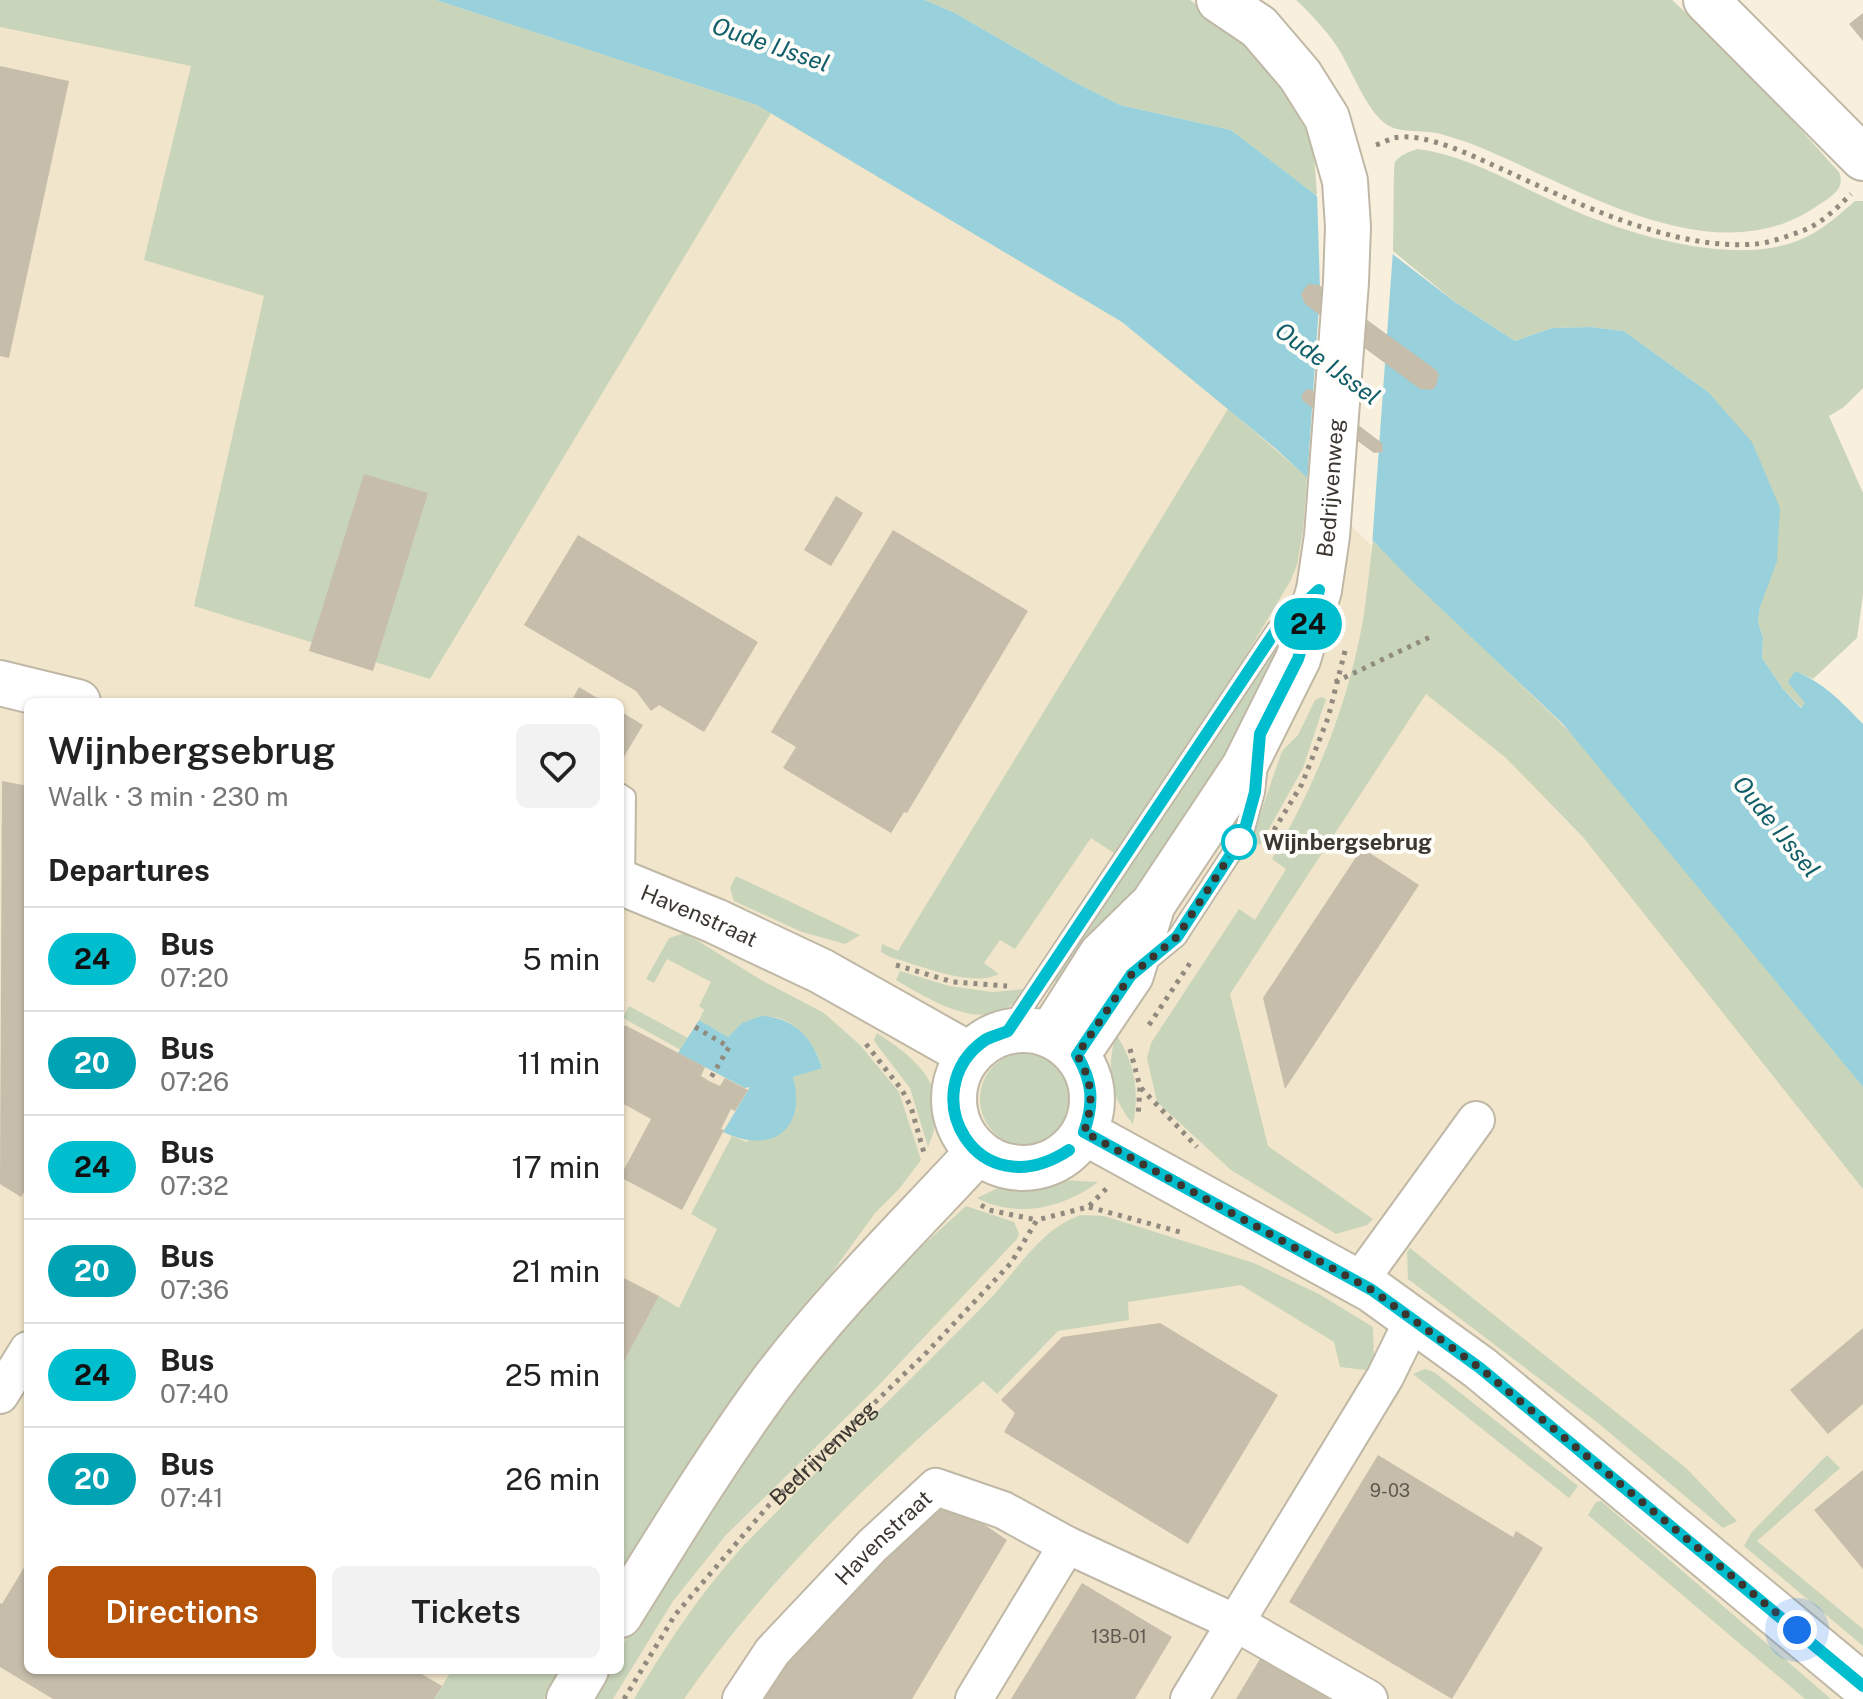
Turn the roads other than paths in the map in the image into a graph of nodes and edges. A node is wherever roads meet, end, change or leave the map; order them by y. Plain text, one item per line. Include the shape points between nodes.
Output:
1 (1219, 0) edge
2 (1706, 0) edge
3 (1858, 175) edge
4 (1319, 590) junction
5 (0, 683) edge
6 (62, 698) edge
7 (1260, 734) junction
8 (624, 796) edge
9 (624, 840) edge
10 (624, 884) edge
11 (1153, 904) junction
12 (1131, 975) junction
13 (1045, 1040) junction
14 (970, 1055) junction
15 (1476, 1120) dead end
16 (1084, 1132) junction
17 (963, 1168) junction
18 (1358, 1283) junction
19 (1413, 1320) junction
20 (24, 1356) edge
21 (0, 1395) edge
22 (1067, 1545) junction
23 (624, 1608) edge
24 (1236, 1623) junction
25 (584, 1674) edge
26 (1863, 1686) edge
27 (569, 1699) edge
28 (741, 1699) edge
29 (974, 1699) edge
30 (1189, 1699) edge
31 (1369, 1699) edge

1 - 4 main road, Bedrijvenweg via 1259,27 1300,75 1327,118 1345,181 1346,282
2 - 3 main road
4 - 7 main road, Bedrijvenweg via 1298,659
4 - 13 lane via 1276,630 1038,987
5 - 6 main road
7 - 11 main road, Bedrijvenweg via 1244,767
7 - 12 lane, Bedrijvenweg via 1255,792 1243,836 1177,937
8 - 9 lane
10 - 14 main road, Havenstraat via 821,971
11 - 12 main road, Bedrijvenweg
11 - 13 main road, Bedrijvenweg via 1101,955
12 - 13 main road, Bedrijvenweg via 1117,1033
13 - 14 main road via 987,1039
13 - 16 main road via 1087,1073 1092,1093
14 - 17 main road via 953,1097 963,1137
15 - 18 street
16 - 17 main road via 1050,1163
16 - 18 main road
17 - 23 main road via 866,1270 771,1384
18 - 19 main road
19 - 24 street via 1385,1377
19 - 26 main road via 1480,1368
20 - 21 street
22 - 24 street, Havenstraat
22 - 28 street, Havenstraat via 1003,1510 936,1487 772,1652
22 - 29 street
24 - 30 street
24 - 31 street, Havenstraat
25 - 27 main road

